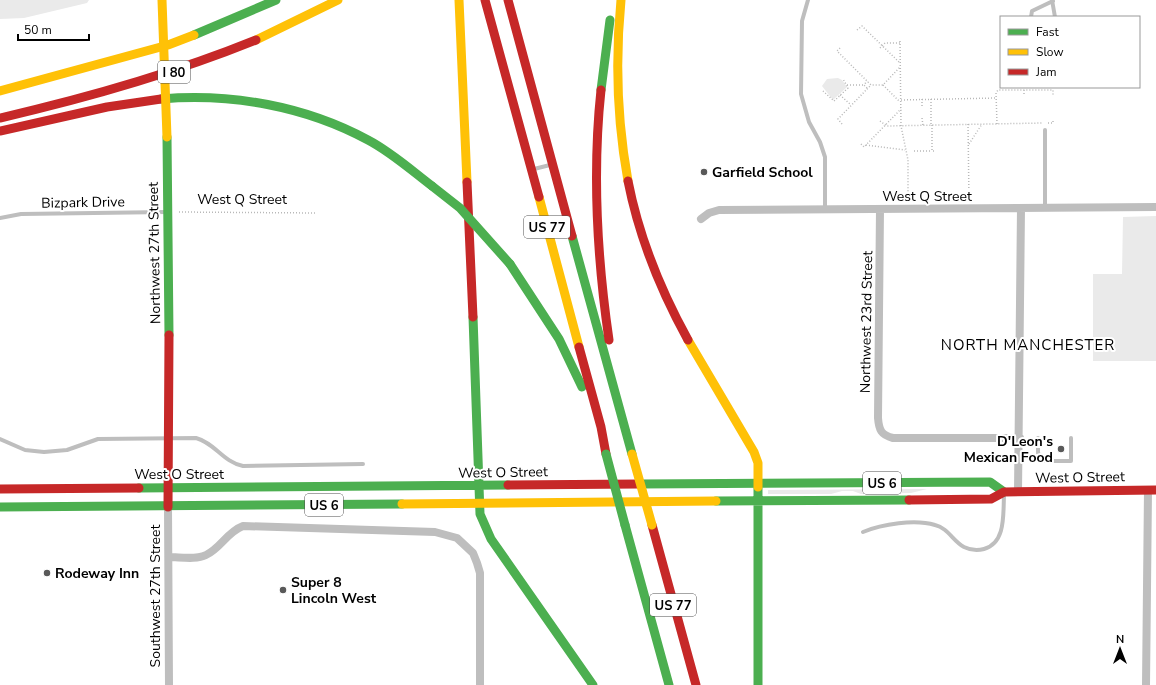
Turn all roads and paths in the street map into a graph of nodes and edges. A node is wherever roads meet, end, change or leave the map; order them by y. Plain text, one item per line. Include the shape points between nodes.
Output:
1 (162, 0) edge
2 (276, 0) edge
3 (338, 0) edge
4 (459, 0) edge
5 (485, 0) edge
6 (508, 0) edge
7 (613, 0) edge
8 (621, 0) edge
9 (808, 0) edge
10 (1052, 0) edge
11 (1031, 16) edge
12 (1055, 16) edge
13 (857, 30) dead end
14 (882, 46) junction
15 (840, 48) dead end
16 (880, 48) dead end
17 (900, 63) junction
18 (900, 67) junction
19 (860, 69) dead end
20 (857, 72) junction
21 (843, 79) dead end
22 (867, 81) junction
23 (847, 84) junction
24 (871, 84) junction
25 (864, 85) junction
26 (883, 85) junction
27 (867, 88) junction
28 (1024, 90) junction
29 (0, 91) edge
30 (823, 91) dead end
31 (840, 95) junction
32 (1024, 95) dead end
33 (1053, 95) dead end
34 (996, 98) junction
35 (857, 99) junction
36 (922, 99) junction
37 (931, 99) junction
38 (901, 100) junction
39 (860, 102) dead end
40 (901, 103) junction
41 (851, 105) junction
42 (922, 107) dead end
43 (901, 109) junction
44 (0, 118) edge
45 (922, 118) dead end
46 (1024, 120) dead end
47 (1053, 120) dead end
48 (880, 121) dead end
49 (1024, 123) junction
50 (842, 124) dead end
51 (968, 124) junction
52 (982, 124) junction
53 (996, 124) junction
54 (885, 125) junction
55 (932, 125) junction
56 (901, 126) junction
57 (923, 126) junction
58 (1045, 130) dead end
59 (0, 131) edge
60 (861, 144) dead end
61 (866, 145) junction
62 (968, 145) junction
63 (905, 150) junction
64 (914, 151) dead end
65 (932, 151) junction
66 (936, 151) dead end
67 (965, 151) dead end
68 (968, 151) junction
69 (553, 165) junction
70 (532, 170) junction
71 (908, 200) dead end
72 (969, 200) dead end
73 (1156, 207) edge
74 (1021, 208) junction
75 (1045, 208) junction
76 (825, 209) junction
77 (880, 209) junction
78 (167, 212) junction
79 (317, 213) dead end
80 (0, 218) edge
81 (702, 219) dead end
82 (169, 438) junction
83 (1020, 438) junction
84 (1038, 438) dead end
85 (1071, 438) dead end
86 (0, 439) edge
87 (630, 443) junction
88 (606, 454) junction
89 (363, 464) dead end
90 (758, 484) junction
91 (479, 486) junction
92 (0, 488) edge
93 (168, 488) junction
94 (1152, 490) edge
95 (1004, 492) junction
96 (1018, 492) junction
97 (758, 502) junction
98 (480, 504) junction
99 (0, 507) edge
100 (168, 507) junction
101 (863, 532) dead end
102 (169, 557) junction
103 (168, 685) edge
104 (480, 685) edge
105 (593, 685) edge
106 (670, 685) edge
107 (696, 685) edge
108 (758, 685) edge
109 (1146, 685) edge

1 - 78 main road, Northwest 27th Street, bridge
2 - 29 main road, I 80 via 168,45
3 - 44 main road, I 80 via 262,38 208,60 114,90
4 - 91 main road
5 - 70 main road, US 77
6 - 69 main road
7 - 87 main road, US 77 via 600,97 597,245 606,327
8 - 90 main road via 617,50 619,124 630,189 642,233 664,292 684,333 754,452 758,463
9 - 76 lane via 802,21 801,94 809,122 825,157
10 - 11 lane via 1032,11
10 - 12 lane
13 - 14 path via 862,26
14 - 16 path
14 - 17 path
14 - 17 path via 885,43 900,42
15 - 20 path via 837,51
17 - 18 path
18 - 26 path
18 - 38 path
19 - 20 path
20 - 22 path
21 - 23 path
22 - 24 path
22 - 25 path
23 - 25 path
23 - 31 path via 846,90
24 - 26 path
24 - 27 path
25 - 27 path
26 - 40 path
27 - 35 path
28 - 32 path
28 - 33 path via 1053,90
28 - 34 path via 998,90
30 - 31 path via 833,101
31 - 41 path
34 - 37 path
34 - 53 path
35 - 39 path
35 - 41 path
36 - 37 path
36 - 38 path
36 - 42 path
37 - 55 path
38 - 40 path
40 - 43 path
41 - 50 path via 838,119
43 - 54 path
43 - 56 path
45 - 57 path
46 - 49 path
47 - 49 path via 1053,123
48 - 54 path
49 - 53 path
51 - 52 path
51 - 55 path
51 - 62 path
52 - 53 path
52 - 62 path
54 - 56 path
54 - 61 path
55 - 57 path
55 - 65 path
56 - 57 path
56 - 63 path
58 - 75 lane
59 - 88 main road, bridge via 133,103 171,98 232,99 265,103 343,128 382,149 460,208 510,264 565,348
60 - 61 path via 864,147
61 - 63 path
62 - 68 path
63 - 71 path via 908,160
64 - 65 path
65 - 66 path
67 - 68 path
68 - 72 path
69 - 70 lane
69 - 87 main road
70 - 88 main road, US 77
73 - 75 street, West Q Street
74 - 75 street, West Q Street
74 - 77 street, West Q Street
74 - 83 street
76 - 77 street, West Q Street
76 - 81 street, West Q Street via 719,210 709,213
77 - 83 street, Northwest 23rd Street via 879,428 884,434 894,438
78 - 79 path, West Q Street
78 - 80 lane, Bizpark Drive via 21,214
78 - 82 main road, Northwest 27th Street
82 - 86 lane via 98,439 68,450 44,452 25,450
82 - 89 lane via 205,440 233,464 243,466
82 - 93 main road, Northwest 27th Street
83 - 96 street
84 - 85 lane via 1038,453 1045,461 1071,461
87 - 107 main road, US 77, bridge
88 - 106 main road, US 77, bridge
90 - 91 main road, West O Street / US 6
90 - 95 main road, West O Street / US 6 via 990,482
90 - 97 main road
91 - 93 main road, West O Street / US 6
91 - 98 main road
92 - 93 main road, West O Street / US 6
93 - 100 main road, Northwest 27th Street
94 - 96 main road, West O Street / US 6
94 - 109 street
95 - 96 main road, West O Street / US 6
95 - 97 main road, West O Street / US 6 via 991,500
95 - 101 lane via 1000,535 987,548 980,550 965,548 946,530 930,523 888,524
97 - 98 main road, West O Street / US 6
97 - 108 main road
98 - 100 main road, West O Street / US 6
98 - 105 main road via 481,518 491,539
99 - 100 main road, West O Street / US 6
100 - 102 street, Southwest 27th Street
102 - 103 street, Southwest 27th Street
102 - 104 street via 206,555 230,533 243,526 435,532 457,538 473,553 480,573

